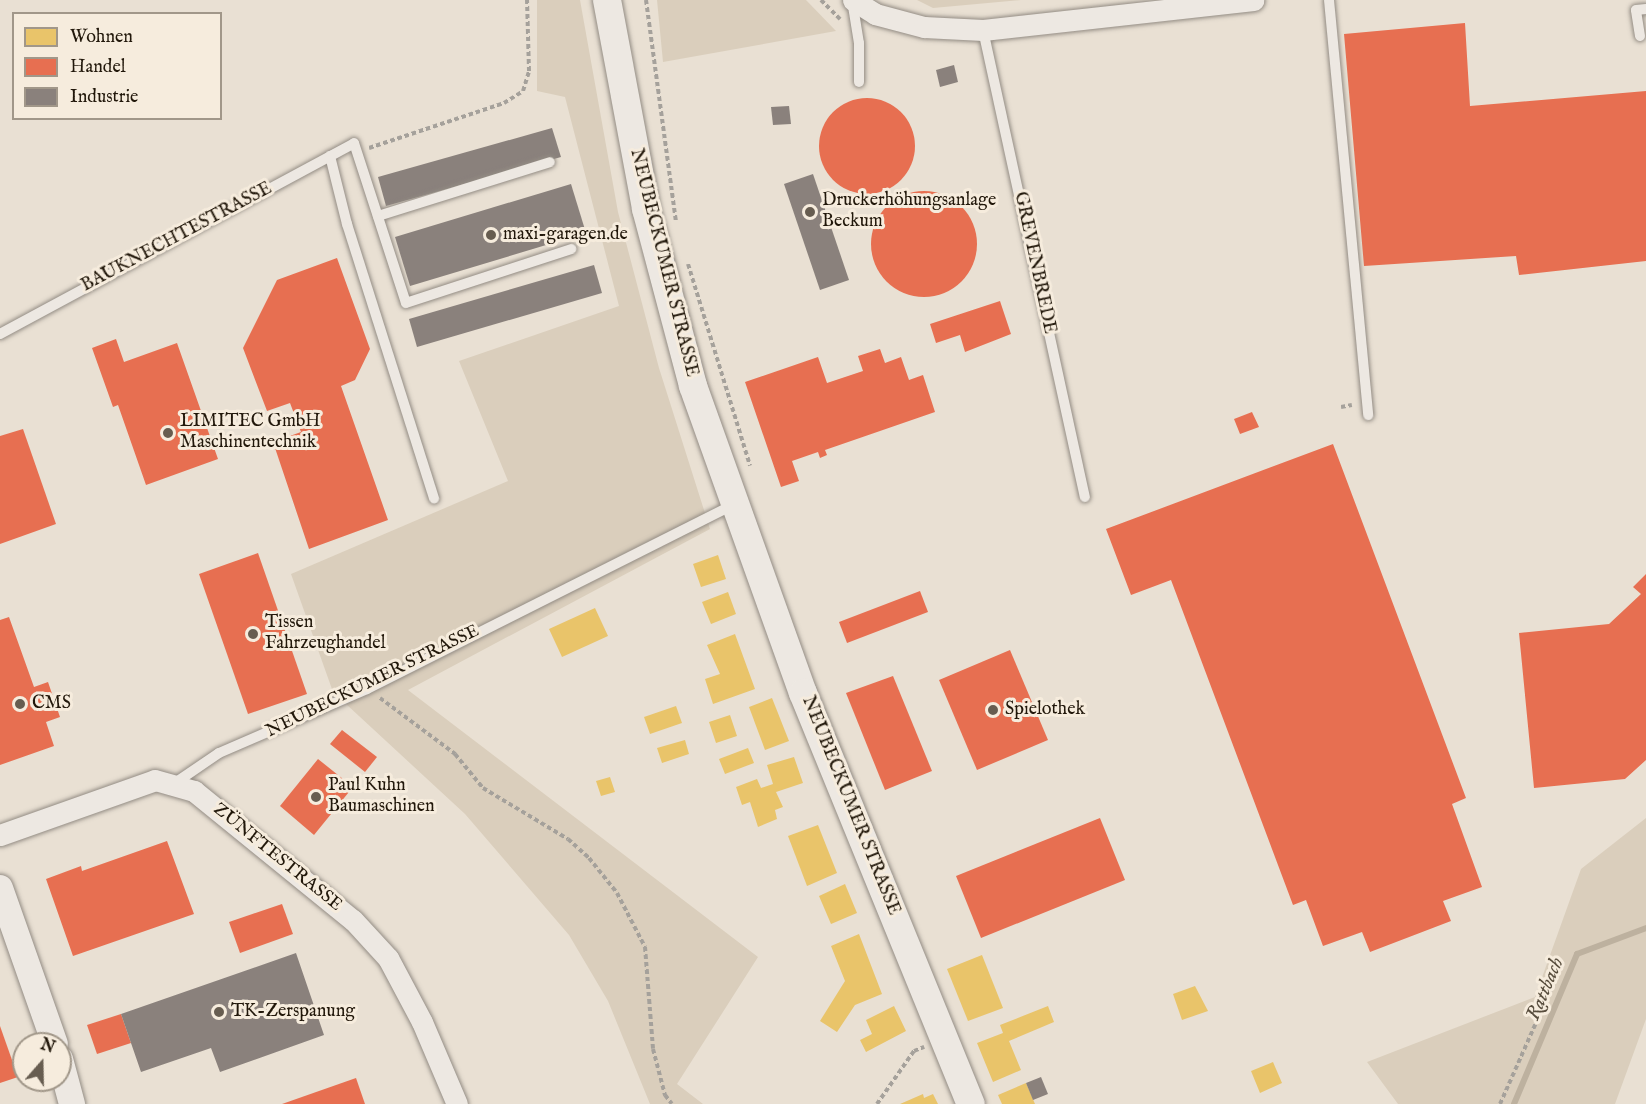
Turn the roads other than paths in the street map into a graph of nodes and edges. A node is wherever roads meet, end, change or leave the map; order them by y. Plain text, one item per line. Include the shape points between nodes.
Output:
1 (852, 0) edge
2 (1253, 0) edge
3 (1329, 0) edge
4 (612, 6) edge
5 (1646, 9) edge
6 (984, 30) junction
7 (1640, 36) dead end
8 (859, 82) dead end
9 (330, 156) junction
10 (550, 162) dead end
11 (378, 216) junction
12 (571, 249) dead end
13 (0, 334) edge
14 (1368, 415) dead end
15 (1085, 497) dead end
16 (434, 499) dead end
17 (734, 505) junction
18 (175, 783) junction
19 (0, 835) edge
20 (0, 888) edge
21 (51, 1032) edge
22 (457, 1104) edge
23 (971, 1104) edge

1 - 6 street via 874,14 924,27
1 - 8 lane via 859,43
2 - 6 street
3 - 14 lane
4 - 17 main road, NEUBECKUMER STRASSE via 637,168 662,273 693,386
5 - 7 lane via 1636,10
6 - 15 lane, GREVENBREDE
9 - 11 lane, BAUKNECHTESTRASSE via 354,143
9 - 13 lane, BAUKNECHTESTRASSE
9 - 16 lane via 347,224
10 - 11 lane
11 - 12 lane via 406,303
17 - 18 lane, NEUBECKUMER STRASSE via 367,689 219,753
17 - 23 main road, NEUBECKUMER STRASSE via 803,693
18 - 19 street, ZÜNFTESTRASSE via 155,780
18 - 22 street, ZÜNFTESTRASSE via 194,791 353,920 388,958 422,1022
20 - 21 street

